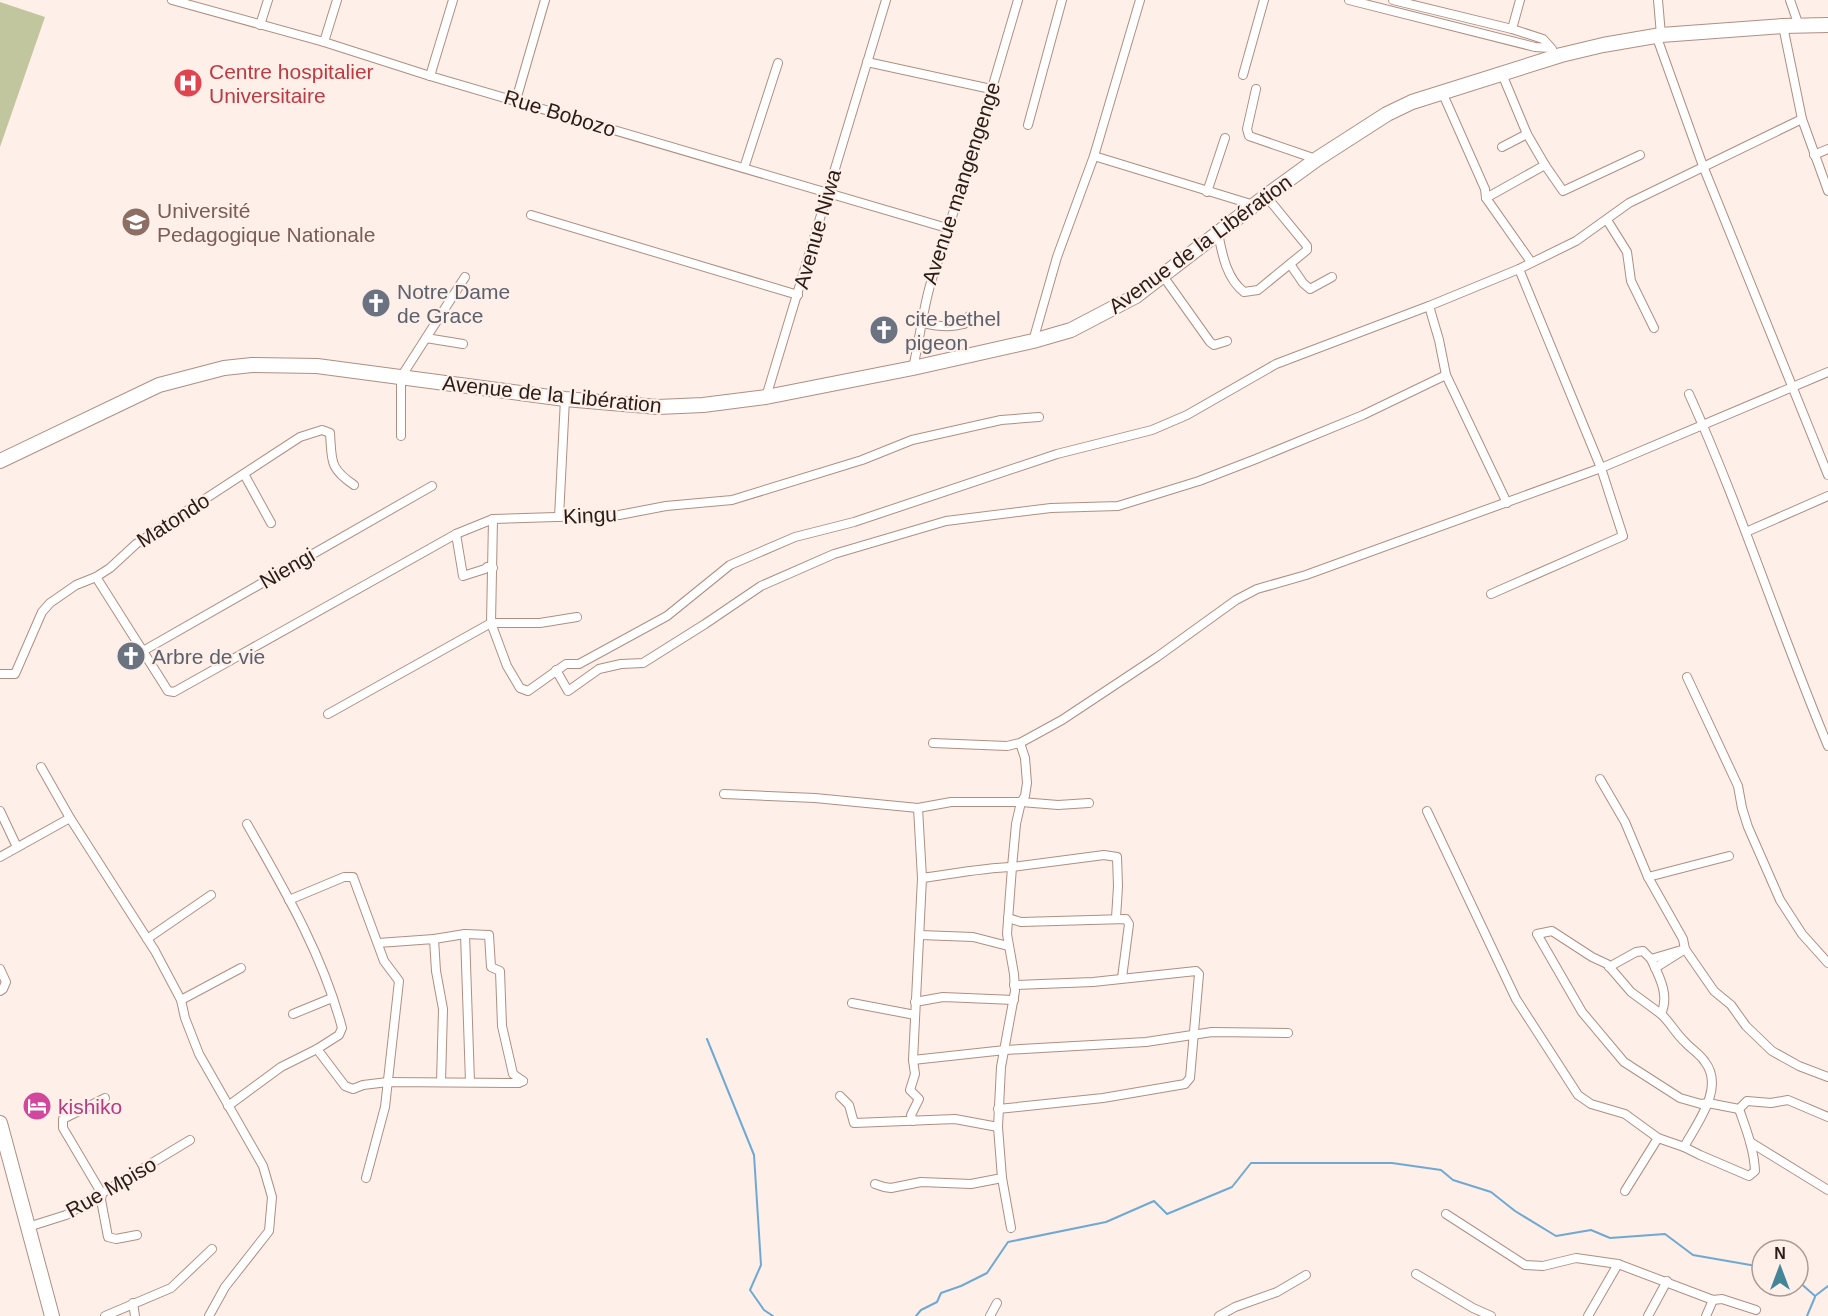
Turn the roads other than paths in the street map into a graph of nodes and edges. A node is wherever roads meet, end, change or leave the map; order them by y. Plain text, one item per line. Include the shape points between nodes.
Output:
1 (172, 0) edge
2 (203, 0) edge
3 (268, 0) edge
4 (337, 0) edge
5 (453, 0) edge
6 (545, 0) edge
7 (886, 0) edge
8 (1018, 0) edge
9 (1062, 0) edge
10 (1140, 0) edge
11 (1264, 0) edge
12 (1348, 0) edge
13 (1388, 0) edge
14 (1393, 0) edge
15 (1520, 0) edge
16 (1658, 0) edge
17 (1790, 0) edge
18 (201, 9) junction
19 (1386, 9) junction
20 (260, 25) junction
21 (1828, 25) edge
22 (1783, 26) junction
23 (1799, 26) junction
24 (1512, 29) junction
25 (1658, 35) junction
26 (324, 42) junction
27 (1555, 51) junction
28 (867, 62) junction
29 (778, 63) dead end
30 (1502, 74) junction
31 (1242, 75) dead end
32 (430, 76) junction
33 (992, 89) junction
34 (1256, 89) dead end
35 (1442, 92) junction
36 (516, 100) junction
37 (1802, 118) junction
38 (1028, 125) dead end
39 (1527, 134) junction
40 (1225, 138) dead end
41 (1502, 147) dead end
42 (1828, 149) edge
43 (1814, 155) junction
44 (1094, 156) junction
45 (1640, 156) dead end
46 (1317, 159) junction
47 (1545, 165) junction
48 (1703, 165) junction
49 (744, 168) junction
50 (1828, 191) edge
51 (1207, 192) junction
52 (827, 194) junction
53 (1266, 196) junction
54 (1486, 198) junction
55 (1254, 205) junction
56 (531, 215) dead end
57 (1606, 220) junction
58 (947, 228) junction
59 (1218, 233) junction
60 (1531, 262) junction
61 (1290, 264) junction
62 (1519, 269) junction
63 (1163, 276) junction
64 (465, 277) dead end
65 (1332, 277) dead end
66 (798, 295) junction
67 (1429, 306) junction
68 (969, 316) dead end
69 (923, 323) junction
70 (1654, 328) dead end
71 (426, 338) junction
72 (1034, 341) junction
73 (1227, 341) dead end
74 (463, 344) dead end
75 (913, 368) junction
76 (1828, 372) edge
77 (1446, 375) junction
78 (401, 377) junction
79 (1791, 387) junction
80 (1689, 394) dead end
81 (766, 397) junction
82 (565, 399) junction
83 (1039, 417) dead end
84 (1703, 426) junction
85 (401, 436) dead end
86 (0, 461) edge
87 (1601, 468) junction
88 (244, 474) junction
89 (1828, 475) edge
90 (354, 485) dead end
91 (432, 486) dead end
92 (1828, 496) edge
93 (1507, 503) junction
94 (559, 517) junction
95 (493, 519) junction
96 (270, 523) dead end
97 (1746, 532) junction
98 (456, 534) junction
99 (493, 568) junction
100 (96, 578) junction
101 (1491, 594) dead end
102 (577, 617) dead end
103 (490, 622) junction
104 (143, 651) junction
105 (556, 670) junction
106 (0, 674) edge
107 (1687, 677) dead end
108 (328, 714) dead end
109 (933, 743) dead end
110 (1020, 743) junction
111 (1828, 746) edge
112 (41, 767) dead end
113 (1600, 779) dead end
114 (724, 794) dead end
115 (1021, 802) junction
116 (1089, 803) dead end
117 (918, 808) junction
118 (0, 811) edge
119 (1427, 811) dead end
120 (70, 818) junction
121 (247, 824) dead end
122 (17, 847) junction
123 (1729, 856) dead end
124 (0, 857) edge
125 (1012, 867) junction
126 (1648, 877) junction
127 (922, 878) junction
128 (211, 895) dead end
129 (290, 900) junction
130 (1008, 918) junction
131 (1116, 918) junction
132 (465, 934) junction
133 (920, 935) junction
134 (147, 939) junction
135 (434, 939) junction
136 (378, 943) junction
137 (1008, 946) junction
138 (1685, 949) junction
139 (1651, 959) junction
140 (1828, 963) edge
141 (1609, 967) junction
142 (241, 968) dead end
143 (1655, 968) junction
144 (0, 969) edge
145 (1122, 978) junction
146 (1014, 985) junction
147 (0, 991) edge
148 (332, 998) junction
149 (181, 1000) junction
150 (1014, 1000) junction
151 (915, 1002) junction
152 (852, 1003) dead end
153 (293, 1014) dead end
154 (1661, 1014) junction
155 (915, 1015) junction
156 (1288, 1032) dead end
157 (1195, 1034) junction
158 (317, 1049) junction
159 (1005, 1050) junction
160 (913, 1060) junction
161 (1828, 1077) edge
162 (388, 1082) junction
163 (441, 1082) junction
164 (470, 1082) junction
165 (840, 1096) dead end
166 (105, 1098) dead end
167 (1708, 1103) junction
168 (228, 1106) junction
169 (998, 1109) junction
170 (1739, 1109) junction
171 (1828, 1117) edge
172 (913, 1121) junction
173 (0, 1123) edge
174 (998, 1127) junction
175 (1658, 1138) junction
176 (190, 1140) dead end
177 (1750, 1142) junction
178 (1684, 1147) junction
179 (366, 1178) dead end
180 (1002, 1178) junction
181 (875, 1184) dead end
182 (1828, 1190) edge
183 (1625, 1191) dead end
184 (102, 1194) junction
185 (1446, 1214) dead end
186 (28, 1227) junction
187 (1011, 1228) dead end
188 (137, 1235) dead end
189 (212, 1249) dead end
190 (1618, 1264) junction
191 (1416, 1274) dead end
192 (1306, 1275) dead end
193 (1666, 1281) junction
194 (1713, 1300) junction
195 (133, 1303) junction
196 (997, 1303) dead end
197 (1235, 1307) junction
198 (1756, 1310) dead end
199 (1243, 1314) dead end
200 (52, 1316) edge
201 (105, 1316) edge
202 (135, 1316) edge
203 (208, 1316) edge
204 (990, 1316) edge
205 (1219, 1316) edge
206 (1491, 1316) edge
207 (1588, 1316) edge
208 (1648, 1316) edge
209 (1706, 1316) edge

1 - 18 street, Rue Bobozo
2 - 18 street
3 - 20 street
4 - 26 street
5 - 32 street
6 - 36 street
7 - 28 street, Avenue Niwa
8 - 33 street, Avenue mangengenge
9 - 38 street
10 - 44 street
11 - 31 street
12 - 19 street
13 - 19 street
14 - 24 street
15 - 24 street
16 - 25 street
17 - 23 street
18 - 20 street, Rue Bobozo
19 - 27 street
20 - 26 street, Rue Bobozo
21 - 23 highway, Avenue de la Libération
22 - 23 highway, Avenue de la Libération
22 - 25 highway, Avenue de la Libération
22 - 37 street
24 - 27 street via 1543,39
25 - 27 highway, Avenue de la Libération
25 - 48 street
26 - 32 street, Rue Bobozo
27 - 30 highway, Avenue de la Libération
28 - 33 street
28 - 52 street, Avenue Niwa
29 - 49 street
30 - 35 highway, Avenue de la Libération
30 - 39 street
32 - 36 street, Rue Bobozo
33 - 58 street, Avenue mangengenge
34 - 46 street via 1247,129 1249,136
35 - 46 highway, Avenue de la Libération via 1387,114
35 - 54 street
36 - 49 street, Rue Bobozo
37 - 43 street
37 - 48 street
39 - 41 street
39 - 47 street
40 - 51 street
42 - 43 street
43 - 50 street
44 - 51 street
44 - 72 street via 1057,257
45 - 47 street via 1563,191
46 - 53 highway, Avenue de la Libération
47 - 54 street
48 - 57 street via 1629,203
48 - 79 street
49 - 52 street, Rue Bobozo
51 - 55 street
52 - 58 street, Rue Bobozo
52 - 66 street, Avenue Niwa
53 - 55 highway, Avenue de la Libération
53 - 61 street via 1307,246
54 - 60 street
55 - 59 highway, Avenue de la Libération
56 - 66 street
57 - 60 street via 1576,241
57 - 70 street via 1627,252 1631,281
58 - 69 street, Avenue mangengenge via 928,286
59 - 61 street via 1228,270 1244,292 1258,290
59 - 63 highway, Avenue de la Libération
60 - 62 street
61 - 65 street via 1310,289
62 - 67 street
62 - 87 street
63 - 72 highway, Avenue de la Libération via 1094,320
63 - 73 street via 1210,342 1215,345
64 - 71 street
66 - 81 street, Avenue Niwa
67 - 77 street
67 - 105 street via 1276,364 1187,415 1152,430 1057,454 854,522 795,537 730,566 667,616 616,645 579,664 566,664
68 - 69 street via 958,326
69 - 75 street, Avenue mangengenge
71 - 74 street
71 - 78 street
72 - 75 highway, Avenue de la Libération
75 - 81 highway, Avenue de la Libération
76 - 79 street
77 - 93 street
77 - 105 street via 1363,415 1256,459 1118,506 1051,508 946,520 834,554 761,586 643,663 599,669 568,690
78 - 82 highway, Avenue de la Libération
78 - 85 street
78 - 86 highway, Avenue de la Libération via 306,365 224,368 159,385
79 - 84 street
79 - 89 street
80 - 84 street
81 - 82 highway, Avenue de la Libération via 658,407
82 - 94 street
83 - 94 street, Kingu via 1001,420 912,440 862,460 732,500 620,515
84 - 87 street
84 - 97 street
87 - 93 street
87 - 101 street via 1623,536
88 - 90 street, Matondo via 300,437 322,429 330,433 338,474
88 - 96 street
88 - 100 street, Matondo via 136,544
91 - 104 street, Niengi
92 - 97 street
93 - 110 street via 1257,589 1062,720
94 - 95 street, Kingu
95 - 98 street, Kingu
95 - 99 street
97 - 111 street
98 - 99 street via 463,576
98 - 104 street, Kingu via 171,692
99 - 103 street
100 - 104 street
100 - 106 street, Matondo via 76,585 50,603 42,612 15,674
102 - 103 street via 540,623
103 - 105 street via 520,688 528,690
103 - 108 street
107 - 140 street via 1738,786 1742,808 1780,900 1802,934
109 - 110 street
110 - 115 street via 1028,771
112 - 120 street
113 - 126 street via 1626,822
114 - 117 street via 824,798
115 - 116 street
115 - 117 street via 951,802
115 - 125 street
117 - 127 street
118 - 122 street
119 - 175 street via 1516,999 1578,1095 1591,1104 1625,1114
120 - 122 street
120 - 134 street
121 - 129 street
122 - 124 street
123 - 126 street
125 - 127 street via 986,867
125 - 130 street
125 - 131 street via 1117,856
126 - 138 street
127 - 133 street
128 - 134 street
129 - 136 street via 344,877 353,877
129 - 148 street
130 - 131 street via 1021,922
130 - 137 street
131 - 145 street via 1126,919 1129,924
132 - 135 street
132 - 164 street
132 - 164 street via 489,936 491,967 500,970 502,1026 513,1074 523,1081
133 - 137 street via 973,937
133 - 151 street
134 - 149 street
135 - 136 street
135 - 163 street via 443,1010
136 - 162 street via 384,961 399,981
137 - 146 street
138 - 139 street
138 - 143 street
138 - 161 street via 1714,991 1772,1051
139 - 141 street via 1643,951 1636,952
139 - 143 street
141 - 154 street via 1631,992
141 - 167 street via 1552,931 1536,934 1582,1012 1624,1062 1680,1098
142 - 149 street
143 - 154 street via 1665,995
144 - 147 street via 6,982
145 - 146 street
145 - 157 street via 1196,970 1199,974
146 - 150 street
148 - 153 street
148 - 158 street via 341,1032
149 - 168 street via 199,1054
150 - 151 street via 944,997
150 - 159 street
151 - 155 street
152 - 155 street
154 - 167 street via 1706,1063 1712,1081
155 - 160 street
156 - 157 street
157 - 159 street via 1146,1042
157 - 169 street via 1190,1080 1185,1084
158 - 162 street via 345,1086 356,1089
158 - 168 street via 280,1067
159 - 160 street
159 - 169 street
160 - 172 street via 915,1074 910,1090 919,1099 911,1115
162 - 163 street
162 - 179 street via 382,1122
163 - 164 street
165 - 172 street via 849,1106 854,1123
166 - 184 street via 63,1119
167 - 170 street
167 - 178 street
168 - 203 street via 268,1180 272,1197 270,1225 267,1235 225,1287
169 - 174 street
170 - 171 street via 1747,1101 1788,1100
170 - 177 street
172 - 174 street via 955,1119
173 - 186 highway
174 - 180 street
175 - 178 street
175 - 183 street
176 - 184 street, Rue Mpiso
177 - 178 street via 1755,1171 1749,1176
177 - 182 street
180 - 181 street via 971,1184 921,1182 891,1188
180 - 187 street
184 - 186 street, Rue Mpiso via 66,1215
184 - 188 street via 108,1237
185 - 190 street via 1525,1265 1544,1266 1576,1258
186 - 200 highway
189 - 195 street via 171,1288
190 - 193 street
190 - 207 street
191 - 206 street
192 - 197 street via 1277,1292
193 - 194 street
193 - 208 street
194 - 198 street via 1722,1299
194 - 209 street
195 - 201 street
195 - 202 street
196 - 204 street
197 - 199 street
197 - 205 street

